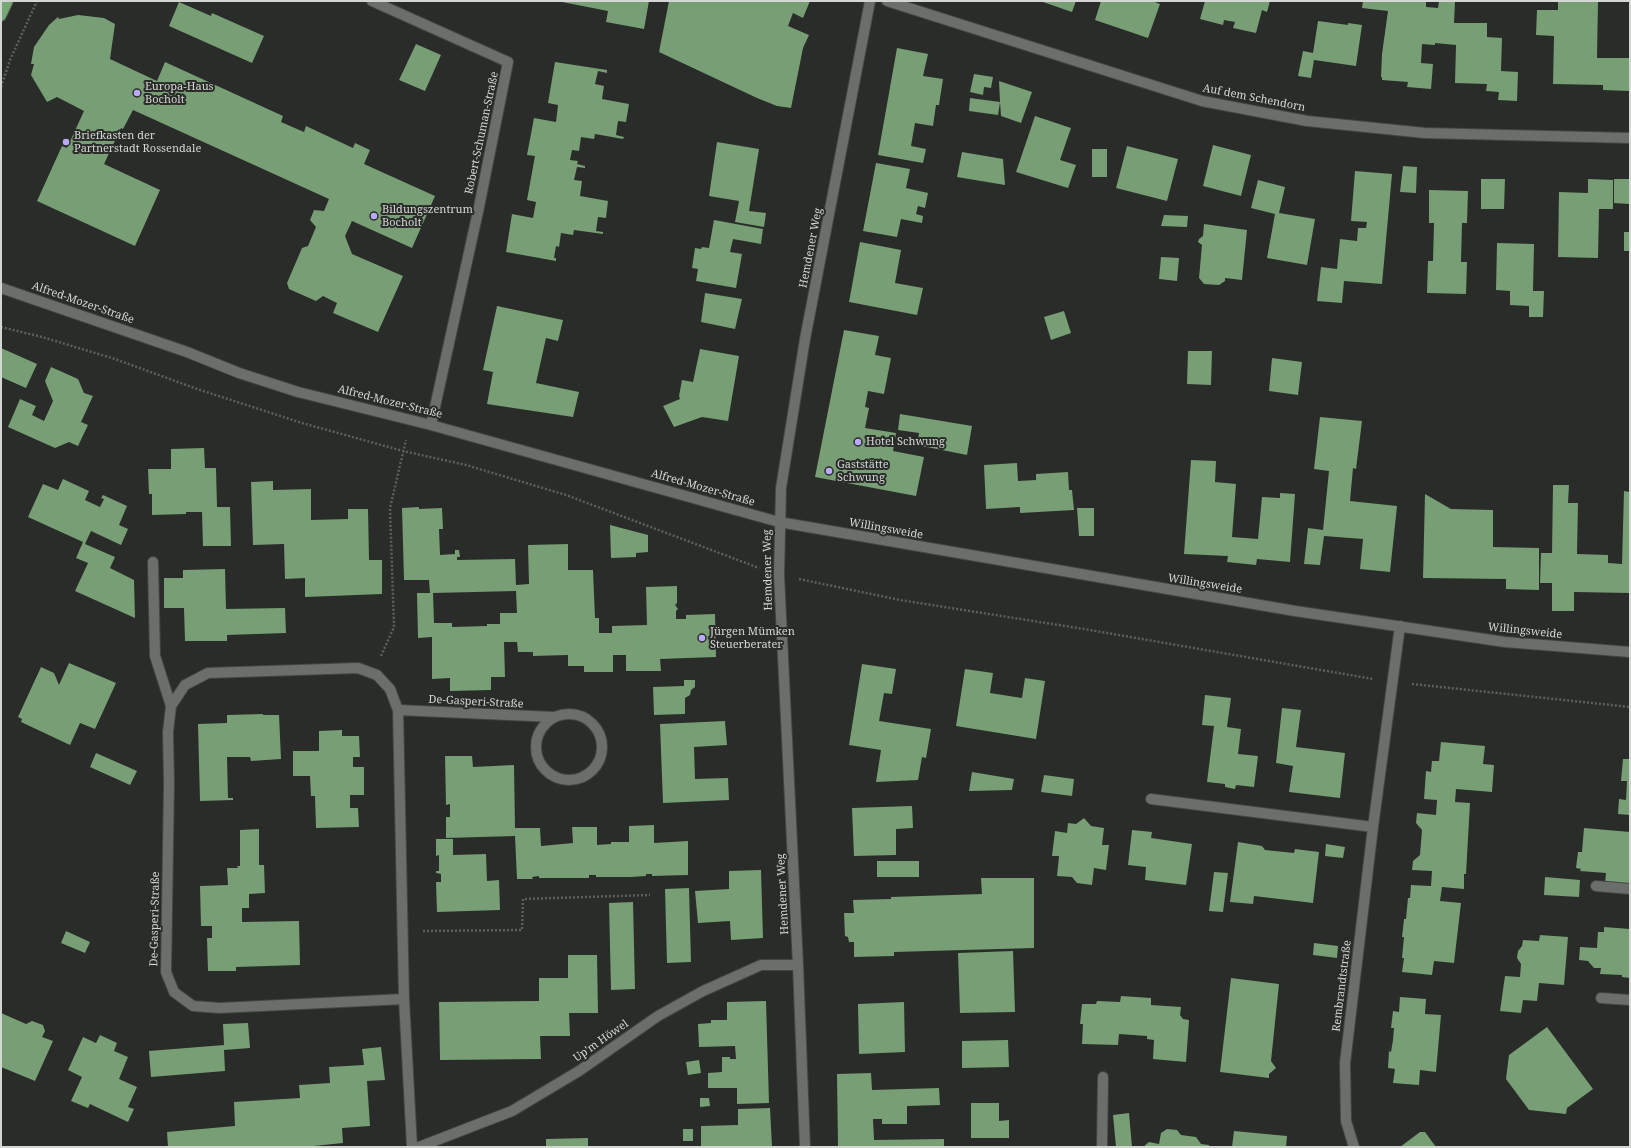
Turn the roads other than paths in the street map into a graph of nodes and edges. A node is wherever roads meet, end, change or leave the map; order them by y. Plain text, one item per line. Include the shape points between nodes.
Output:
1 (8, 1) edge
2 (372, 1) edge
3 (870, 1) edge
4 (887, 1) edge
5 (1, 16) edge
6 (1630, 138) edge
7 (1, 288) edge
8 (431, 425) junction
9 (779, 522) junction
10 (153, 562) dead end
11 (1400, 626) junction
12 (1630, 652) edge
13 (171, 706) junction
14 (398, 710) junction
15 (554, 717) junction
16 (1151, 799) dead end
17 (1373, 827) junction
18 (1596, 886) dead end
19 (1630, 889) edge
20 (798, 965) junction
21 (1601, 998) dead end
22 (404, 999) junction
23 (1630, 1000) edge
24 (1103, 1077) dead end
25 (412, 1147) edge
26 (419, 1147) edge
27 (805, 1147) edge
28 (1102, 1147) edge
29 (1354, 1147) edge

1 - 5 main road
2 - 8 street, Robert-Schuman-Straße via 508,62
3 - 9 street, Hemdener Weg via 805,339 781,488
4 - 6 street, Auf dem Schendorn via 1202,101 1307,121 1425,133
7 - 8 street, Alfred-Mozer-Straße via 298,392
8 - 9 street, Alfred-Mozer-Straße
9 - 11 street, Willingsweide via 1167,590
9 - 20 street, Hemdener Weg via 779,575
10 - 13 street, De-Gasperi-Straße via 156,656
11 - 12 street, Willingsweide via 1505,642
11 - 17 street, Rembrandtstraße
13 - 14 street, De-Gasperi-Straße via 185,684 208,673 358,668 377,675 390,689
13 - 22 street, De-Gasperi-Straße via 168,732 166,972 174,992 193,1006 220,1008
14 - 15 street, De-Gasperi-Straße
14 - 22 street, De-Gasperi-Straße
15 - 15 street, De-Gasperi-Straße via 577,714 595,726 600,735 603,745 598,765 581,778 561,779 550,775 542,766 536,745 545,724
16 - 17 street
17 - 29 street, Rembrandtstraße via 1345,1063 1346,1121
18 - 19 street
20 - 26 street, Up'm Höwel via 761,965 704,991 658,1016 579,1071 512,1112
20 - 27 street, Hemdener Weg
21 - 23 street
22 - 25 street, De-Gasperi-Straße
24 - 28 street

